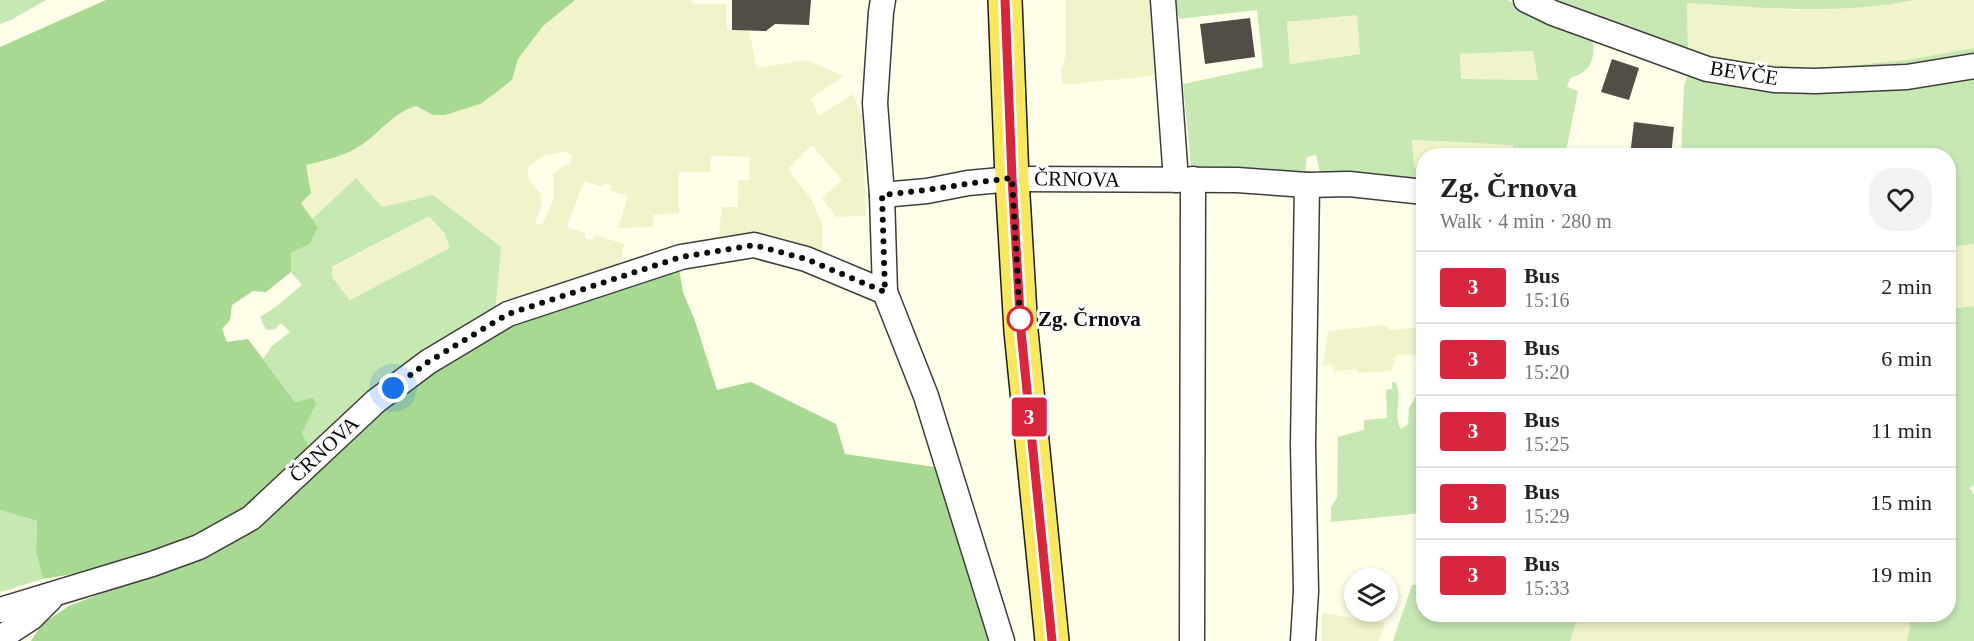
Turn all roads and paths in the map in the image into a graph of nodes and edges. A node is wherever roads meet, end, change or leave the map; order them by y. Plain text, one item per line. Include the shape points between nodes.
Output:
1 (883, 0) edge
2 (1005, 0) edge
3 (1163, 0) edge
4 (1526, 0) edge
5 (1974, 66) edge
6 (1012, 178) junction
7 (1185, 180) junction
8 (1307, 185) junction
9 (1416, 191) edge
10 (882, 195) junction
11 (885, 292) junction
12 (56, 594) junction
13 (0, 610) edge
14 (0, 638) edge
15 (1002, 641) edge
16 (1052, 641) edge
17 (1192, 641) edge
18 (1303, 641) edge

1 - 10 street via 875,103
2 - 6 main road
3 - 7 street
4 - 5 street, BEVČE via 1707,69 1774,80 1907,76
6 - 7 street, ČRNOVA
6 - 10 street, ČRNOVA
6 - 16 main road via 1021,331
7 - 8 street, ČRNOVA
7 - 17 street
8 - 9 street, ČRNOVA via 1349,184
8 - 18 street
10 - 11 street
11 - 12 street, ČRNOVA via 806,259 754,245 681,257 508,314 428,362 376,401 251,518 199,547
11 - 15 street via 926,396
12 - 13 street, ČRNOVA
12 - 14 street via 31,618

